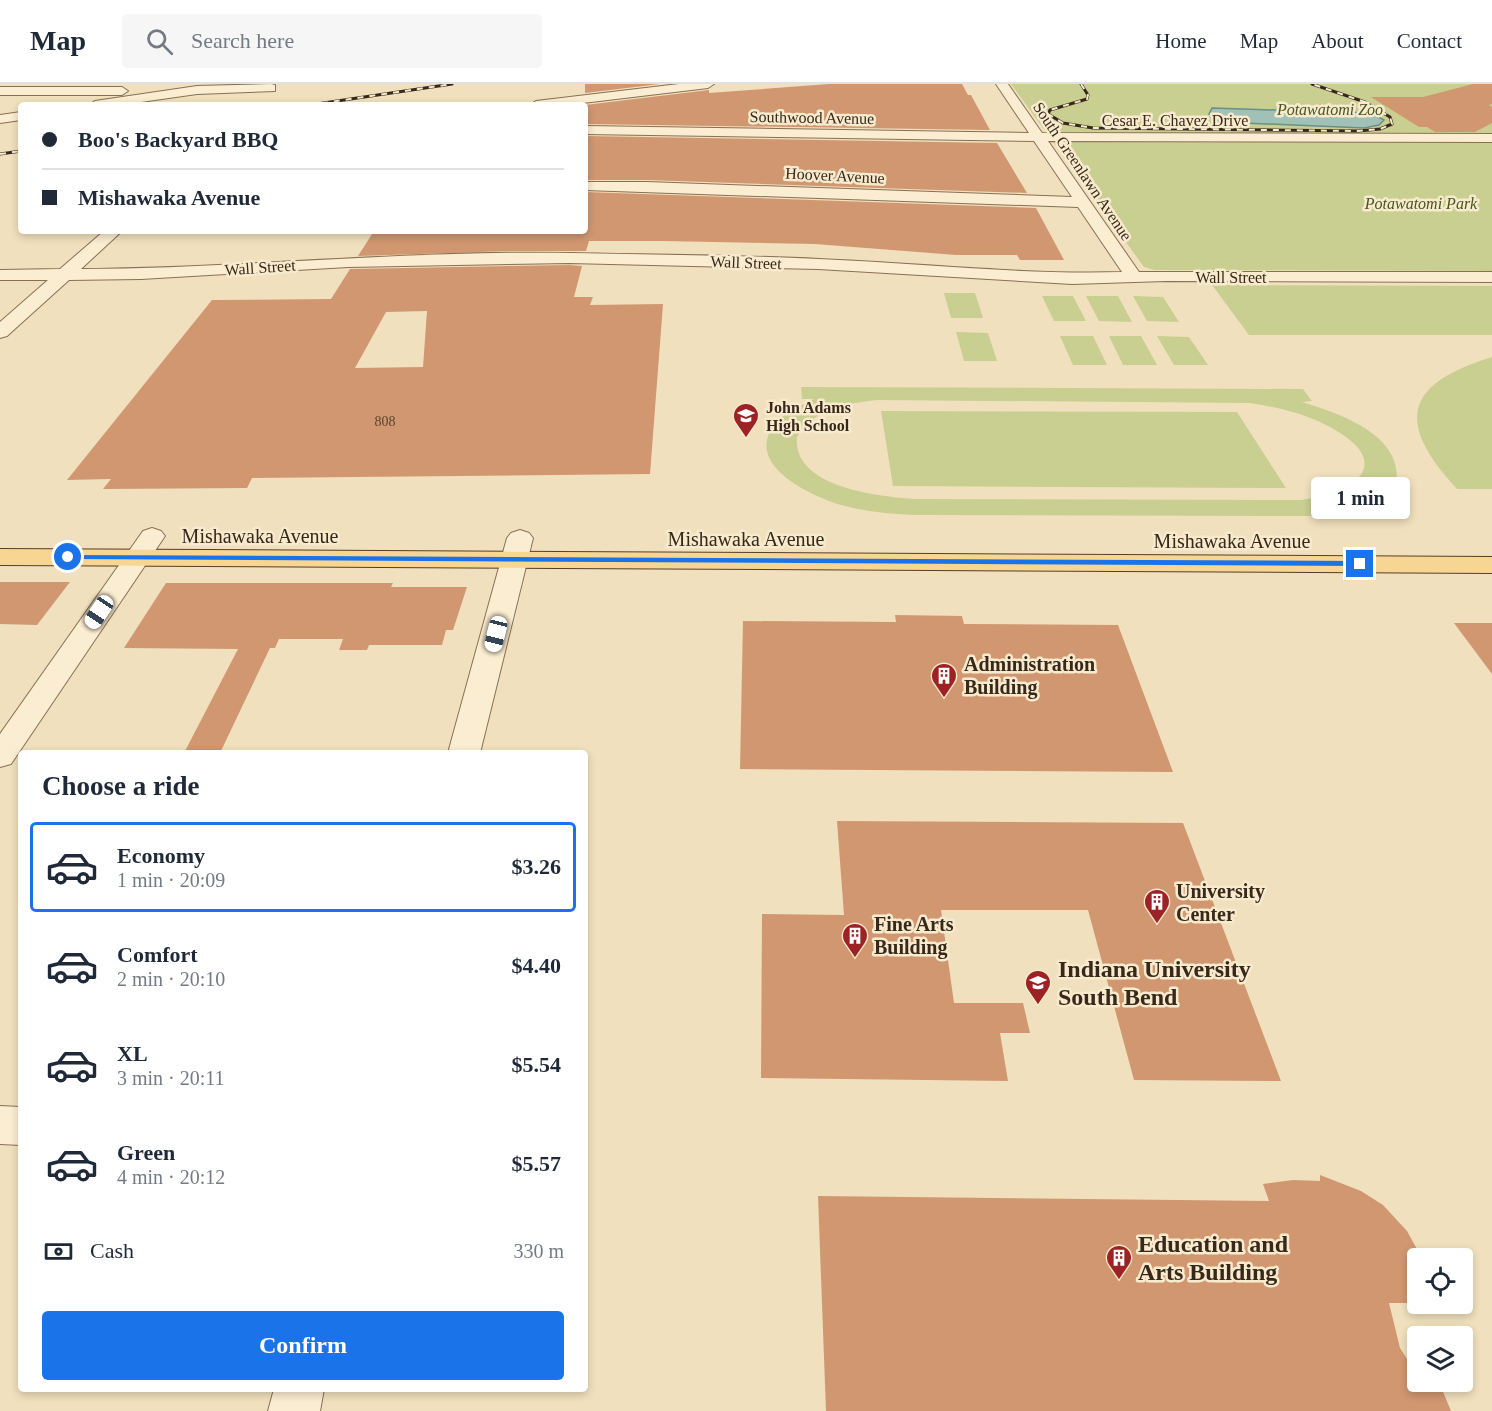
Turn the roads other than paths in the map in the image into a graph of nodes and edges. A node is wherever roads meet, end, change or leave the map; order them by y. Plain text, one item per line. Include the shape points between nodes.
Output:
1 (708, 84) edge
2 (1002, 84) edge
3 (0, 91) edge
4 (45, 91) junction
5 (268, 91) edge
6 (170, 94) junction
7 (57, 102) edge
8 (115, 102) edge
9 (561, 102) edge
10 (18, 116) edge
11 (0, 119) edge
12 (588, 130) edge
13 (1037, 136) junction
14 (1492, 138) edge
15 (588, 186) edge
16 (1083, 202) junction
17 (111, 234) edge
18 (0, 275) edge
19 (64, 275) junction
20 (1492, 277) edge
21 (1135, 278) junction
22 (0, 332) edge
23 (0, 535) edge
24 (1492, 543) edge
25 (145, 547) junction
26 (518, 549) junction
27 (0, 557) edge
28 (1492, 565) edge
29 (466, 750) edge
30 (0, 757) edge
31 (0, 1125) edge
32 (18, 1126) edge
33 (298, 1392) edge
34 (294, 1411) edge

1 - 9 street
2 - 13 street, South Greenlawn Avenue
3 - 4 street
4 - 6 street
4 - 7 street via 60,98
5 - 6 street
6 - 8 street
10 - 11 street
12 - 13 street, Southwood Avenue
13 - 14 street, Cesar E. Chavez Drive
13 - 16 street, South Greenlawn Avenue
15 - 16 street, Hoover Avenue
16 - 21 street, South Greenlawn Avenue
17 - 19 street
18 - 19 street, Wall Street
19 - 21 street, Wall Street via 371,261 578,258 818,264 1072,279
19 - 22 street
20 - 21 street, Wall Street
23 - 25 main road, Mishawaka Avenue
24 - 26 main road, Mishawaka Avenue
25 - 26 main road, Mishawaka Avenue
25 - 27 main road, Mishawaka Avenue
25 - 30 street
26 - 28 main road, Mishawaka Avenue
26 - 29 street
31 - 32 street
33 - 34 street

